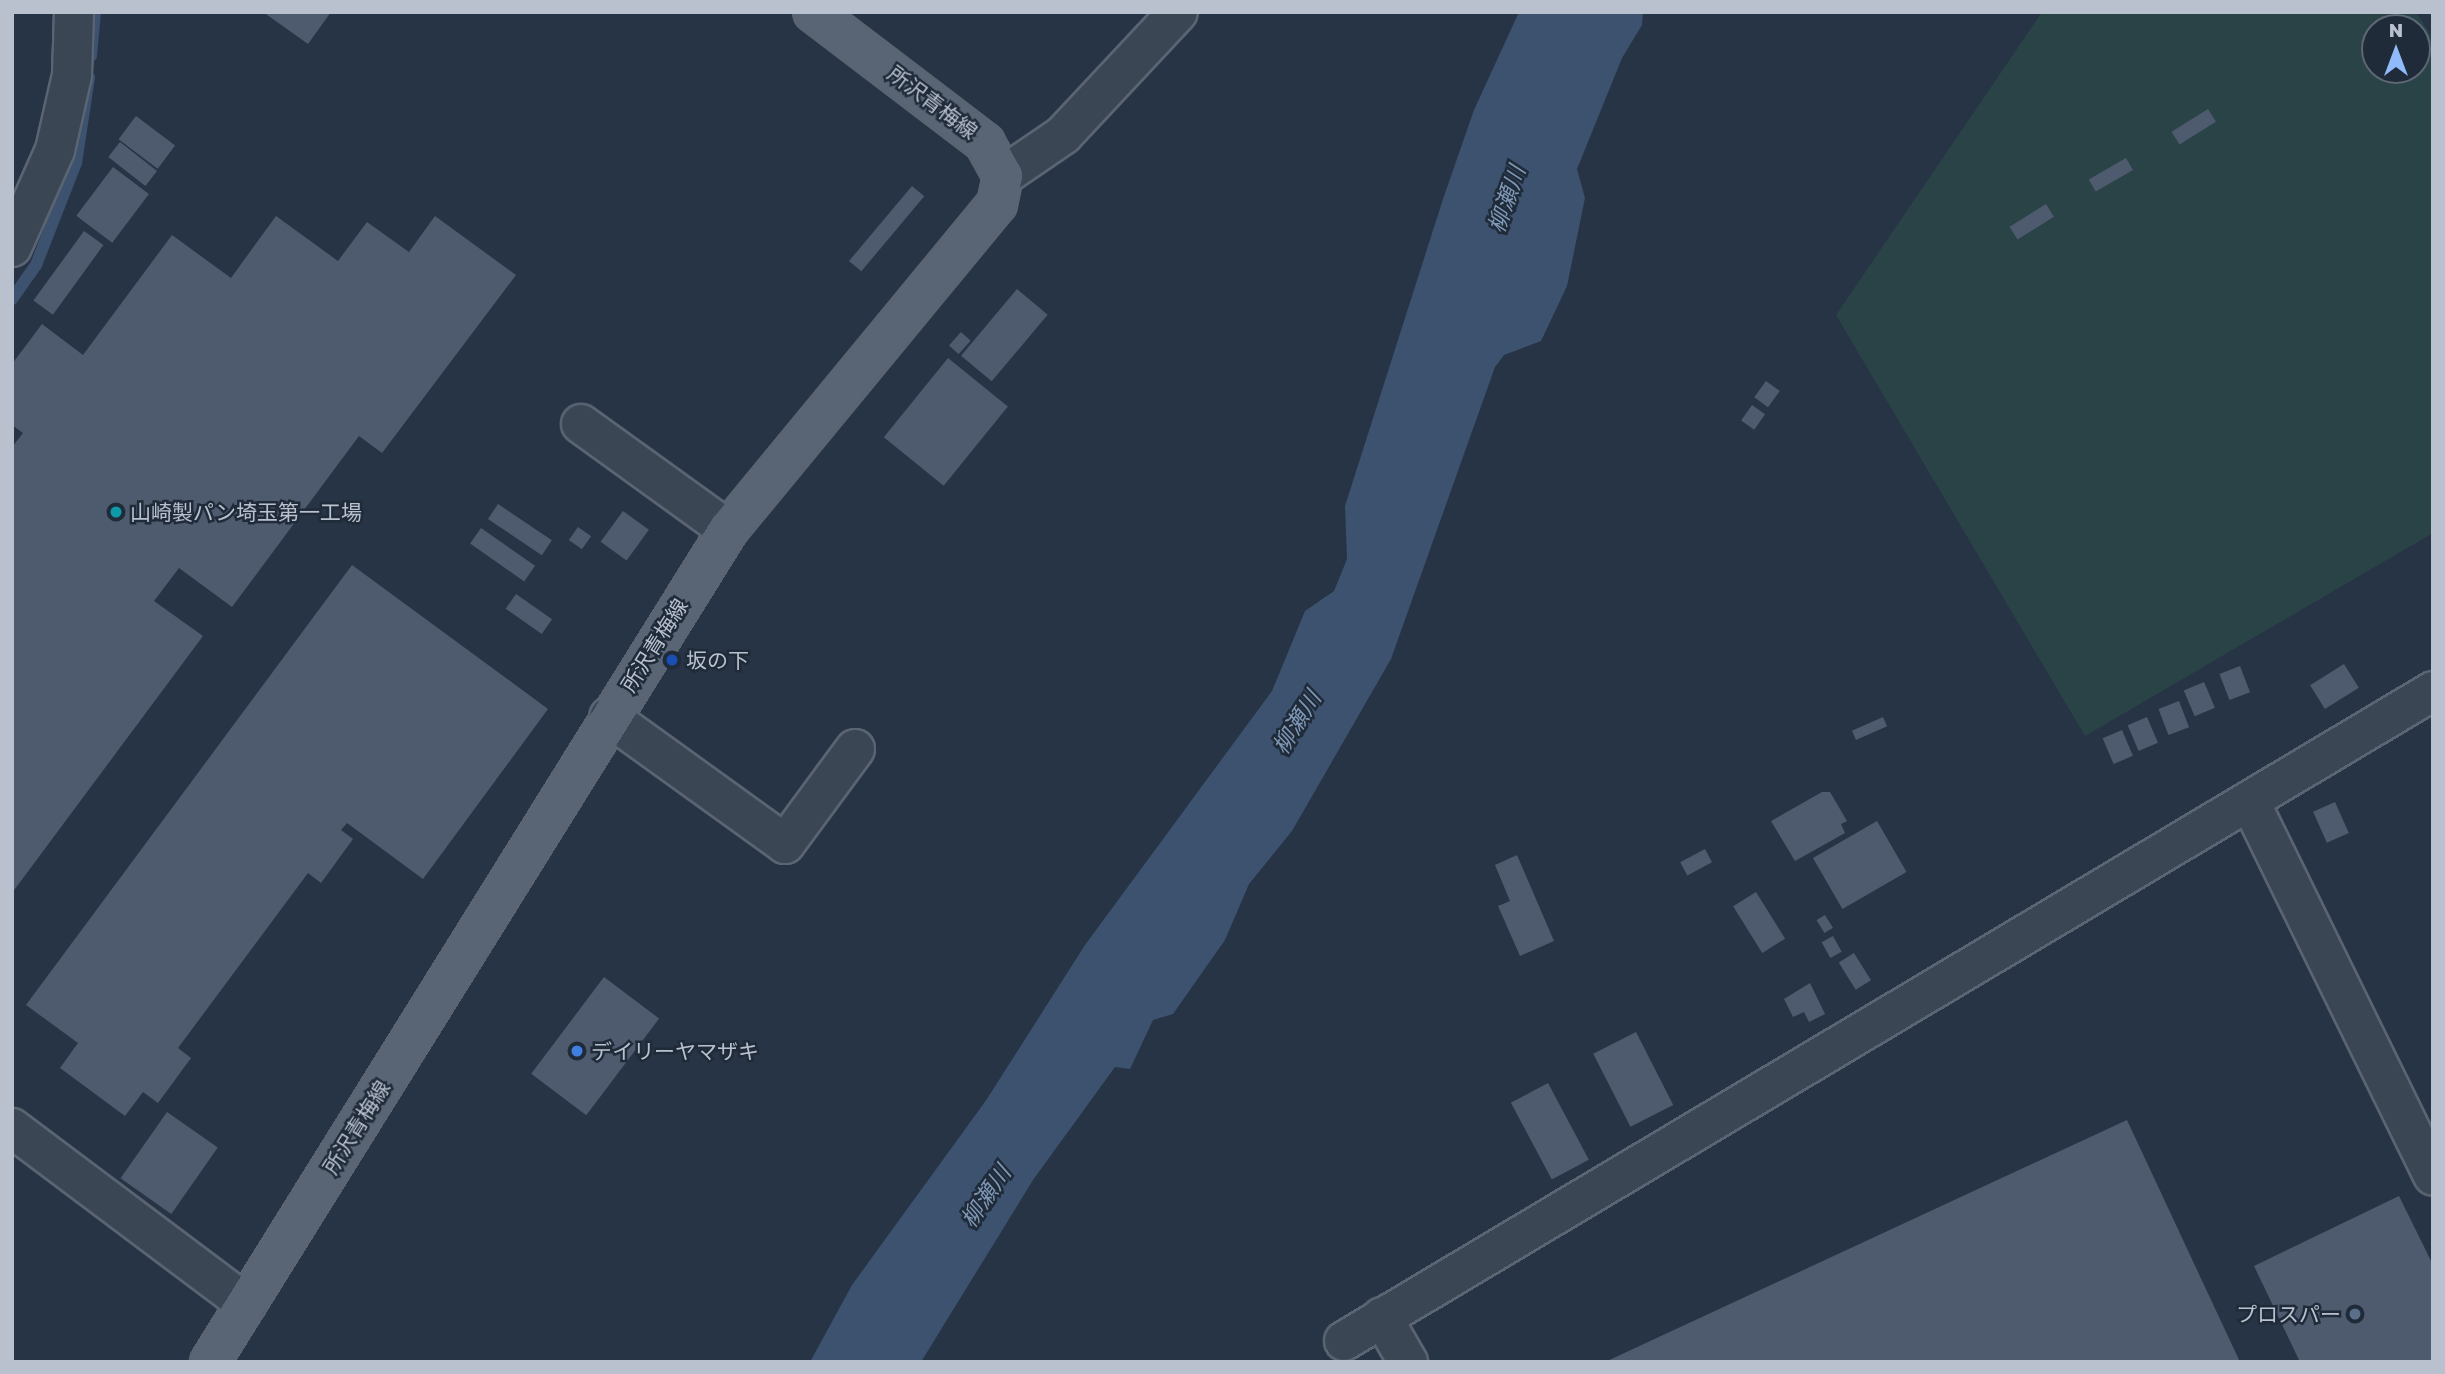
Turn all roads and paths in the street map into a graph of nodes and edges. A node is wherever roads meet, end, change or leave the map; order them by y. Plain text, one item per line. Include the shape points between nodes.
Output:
1 (74, 12) edge
2 (813, 12) edge
3 (1178, 12) edge
4 (1003, 176) junction
5 (12, 247) edge
6 (581, 424) dead end
7 (728, 530) junction
8 (2433, 691) edge
9 (608, 717) junction
10 (855, 750) dead end
11 (2250, 803) junction
12 (12, 1128) edge
13 (2433, 1177) edge
14 (246, 1304) junction
15 (1382, 1317) junction
16 (1344, 1341) dead end
17 (210, 1362) edge
18 (1408, 1362) edge

1 - 5 street via 72,75 55,150
2 - 4 main road, 所沢青梅線 via 971,129 996,154
3 - 4 street via 1063,135
4 - 7 main road, 所沢青梅線 via 997,204 980,231 836,392
6 - 7 street
7 - 9 main road, 所沢青梅線
8 - 11 street
9 - 10 street via 785,844
9 - 14 main road, 所沢青梅線
11 - 13 street
11 - 15 street
12 - 14 street
14 - 17 main road, 所沢青梅線
15 - 16 street
15 - 18 street

